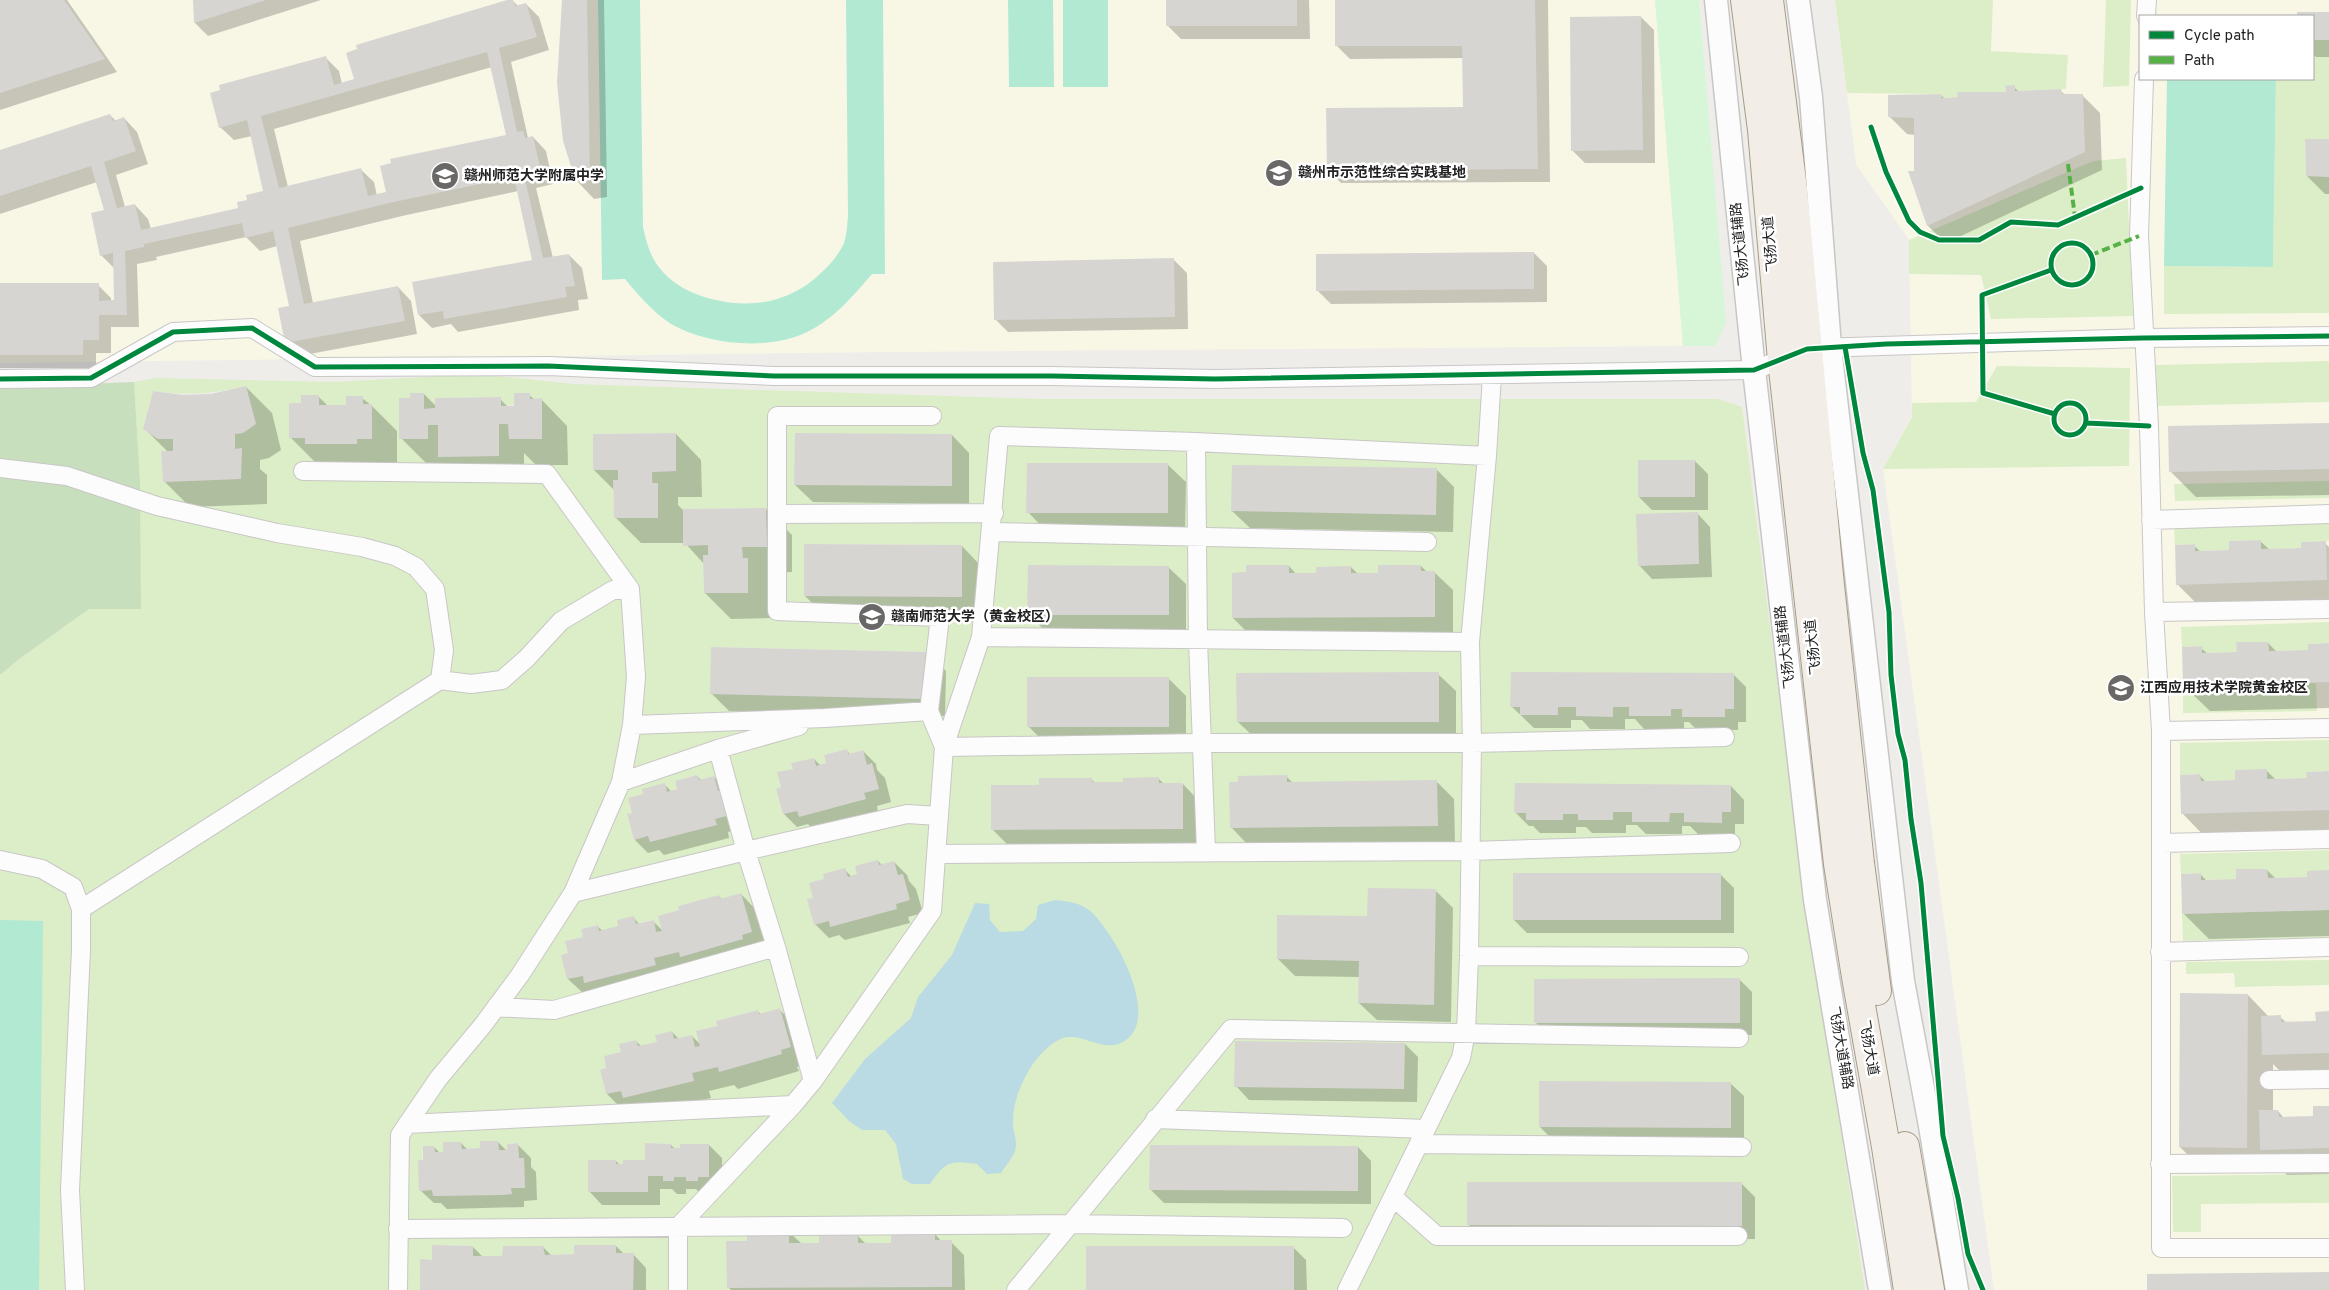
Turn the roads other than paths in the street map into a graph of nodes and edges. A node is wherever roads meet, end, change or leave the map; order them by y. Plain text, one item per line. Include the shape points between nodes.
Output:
1 (1716, 0) edge
2 (1745, 0) edge
3 (1769, 0) edge
4 (1798, 0) edge
5 (2147, 0) edge
6 (2146, 15) edge
7 (2144, 80) edge
8 (1811, 97) junction
9 (1793, 189) junction
10 (2329, 336) edge
11 (2143, 338) junction
12 (1819, 348) junction
13 (1782, 360) junction
14 (1754, 370) junction
15 (1492, 375) junction
16 (0, 379) edge
17 (932, 416) dead end
18 (1196, 442) junction
19 (1487, 456) junction
20 (0, 468) edge
21 (303, 471) dead end
22 (1798, 501) junction
23 (994, 512) junction
24 (778, 514) junction
25 (2329, 514) edge
26 (2151, 520) junction
27 (991, 532) junction
28 (1197, 538) junction
29 (1428, 542) dead end
30 (1829, 576) junction
31 (630, 589) junction
32 (1781, 602) junction
33 (2329, 609) edge
34 (2154, 612) junction
35 (981, 638) junction
36 (1198, 640) junction
37 (1470, 642) junction
38 (1866, 654) junction
39 (440, 680) junction
40 (929, 711) junction
41 (825, 718) junction
42 (632, 725) junction
43 (2329, 728) edge
44 (2161, 730) junction
45 (1725, 737) dead end
46 (1202, 743) junction
47 (1472, 743) junction
48 (944, 747) junction
49 (718, 749) junction
50 (621, 782) junction
51 (939, 816) junction
52 (2329, 839) edge
53 (1731, 843) dead end
54 (2161, 843) junction
55 (746, 851) junction
56 (1206, 851) junction
57 (1470, 851) junction
58 (936, 854) junction
59 (0, 860) edge
60 (573, 893) junction
61 (81, 910) junction
62 (2329, 947) edge
63 (776, 948) junction
64 (2160, 952) junction
65 (1469, 956) junction
66 (1739, 957) dead end
67 (496, 1007) junction
68 (1466, 1032) junction
69 (1739, 1038) dead end
70 (1842, 1060) junction
71 (2329, 1079) edge
72 (2269, 1080) dead end
73 (813, 1081) junction
74 (792, 1105) junction
75 (1155, 1119) junction
76 (408, 1124) junction
77 (1930, 1126) junction
78 (1422, 1137) junction
79 (1886, 1147) junction
80 (1742, 1148) dead end
81 (2329, 1163) edge
82 (2160, 1164) junction
83 (1393, 1197) junction
84 (1916, 1213) junction
85 (1070, 1224) junction
86 (678, 1227) junction
87 (1343, 1228) dead end
88 (398, 1229) junction
89 (1738, 1236) dead end
90 (2329, 1248) edge
91 (74, 1290) edge
92 (398, 1290) edge
93 (678, 1290) edge
94 (1016, 1290) edge
95 (1347, 1290) edge
96 (1880, 1290) edge
97 (1908, 1290) edge
98 (1930, 1290) edge
99 (1957, 1290) edge

1 - 14 street, 飞扬大道辅路
2 - 13 main road, 飞扬大道 via 1762,130
3 - 9 main road, 飞扬大道
4 - 8 street
5 - 6 street
7 - 11 street via 2139,236
8 - 9 street
8 - 12 street
9 - 12 main road, 飞扬大道
10 - 11 street
11 - 12 street
11 - 26 street
12 - 13 street
12 - 30 main road, 飞扬大道
12 - 38 street
13 - 14 street
13 - 22 main road, 飞扬大道
14 - 15 street
14 - 32 street, 飞扬大道辅路
15 - 16 street via 1215,380 1052,376 774,376 548,366 315,367 252,328 173,332 91,378
15 - 19 street
17 - 24 street via 778,416
18 - 19 street
18 - 23 street via 999,436
18 - 28 street
19 - 37 street
20 - 39 street via 67,476 157,506 395,556 416,567 435,589 444,650
21 - 31 street via 547,474
22 - 32 street
22 - 79 main road, 飞扬大道 via 1838,864
23 - 24 street
23 - 27 street
24 - 40 street via 777,611 940,617
25 - 26 street
26 - 34 street
27 - 28 street
27 - 35 street
28 - 29 street
28 - 36 street
30 - 38 street
30 - 84 main road, 飞扬大道 via 1875,981
31 - 39 street via 613,590 560,620 527,658 502,680 471,684
31 - 42 street via 636,677
32 - 70 street, 飞扬大道辅路 via 1815,900
33 - 34 street
34 - 44 street
35 - 36 street
35 - 48 street
36 - 37 street
36 - 46 street
37 - 47 street
38 - 77 street via 1903,981
39 - 61 street
40 - 41 street
40 - 48 street
41 - 42 street
41 - 49 street
42 - 50 street
43 - 44 street
44 - 54 street
45 - 47 street
46 - 47 street
46 - 48 street
46 - 56 street
47 - 57 street
48 - 51 street
49 - 50 street
49 - 55 street
50 - 60 street
51 - 55 street via 907,814
51 - 58 street
52 - 54 street
53 - 57 street
54 - 64 street
55 - 60 street
55 - 63 street
56 - 57 street
56 - 58 street
57 - 65 street
58 - 73 street via 932,911
59 - 61 street via 42,869 73,887
60 - 67 street
61 - 91 street via 70,1190
62 - 64 street
63 - 67 street via 554,1010
63 - 73 street
64 - 82 street
65 - 66 street
65 - 68 street
67 - 76 street via 438,1078
68 - 69 street
68 - 75 street via 1231,1029
68 - 78 street via 1461,1058
70 - 79 street
70 - 96 street, 飞扬大道辅路
71 - 72 street
73 - 74 street
74 - 76 street
74 - 86 street
75 - 78 street
75 - 85 street
76 - 88 street via 400,1135
77 - 84 street
77 - 99 street
78 - 80 street
78 - 83 street
79 - 97 main road, 飞扬大道
81 - 82 street
82 - 90 street via 2161,1248
83 - 89 street via 1437,1236
83 - 95 street
84 - 98 main road, 飞扬大道
85 - 86 street
85 - 87 street
85 - 94 street
86 - 88 street
86 - 93 street
88 - 92 street

